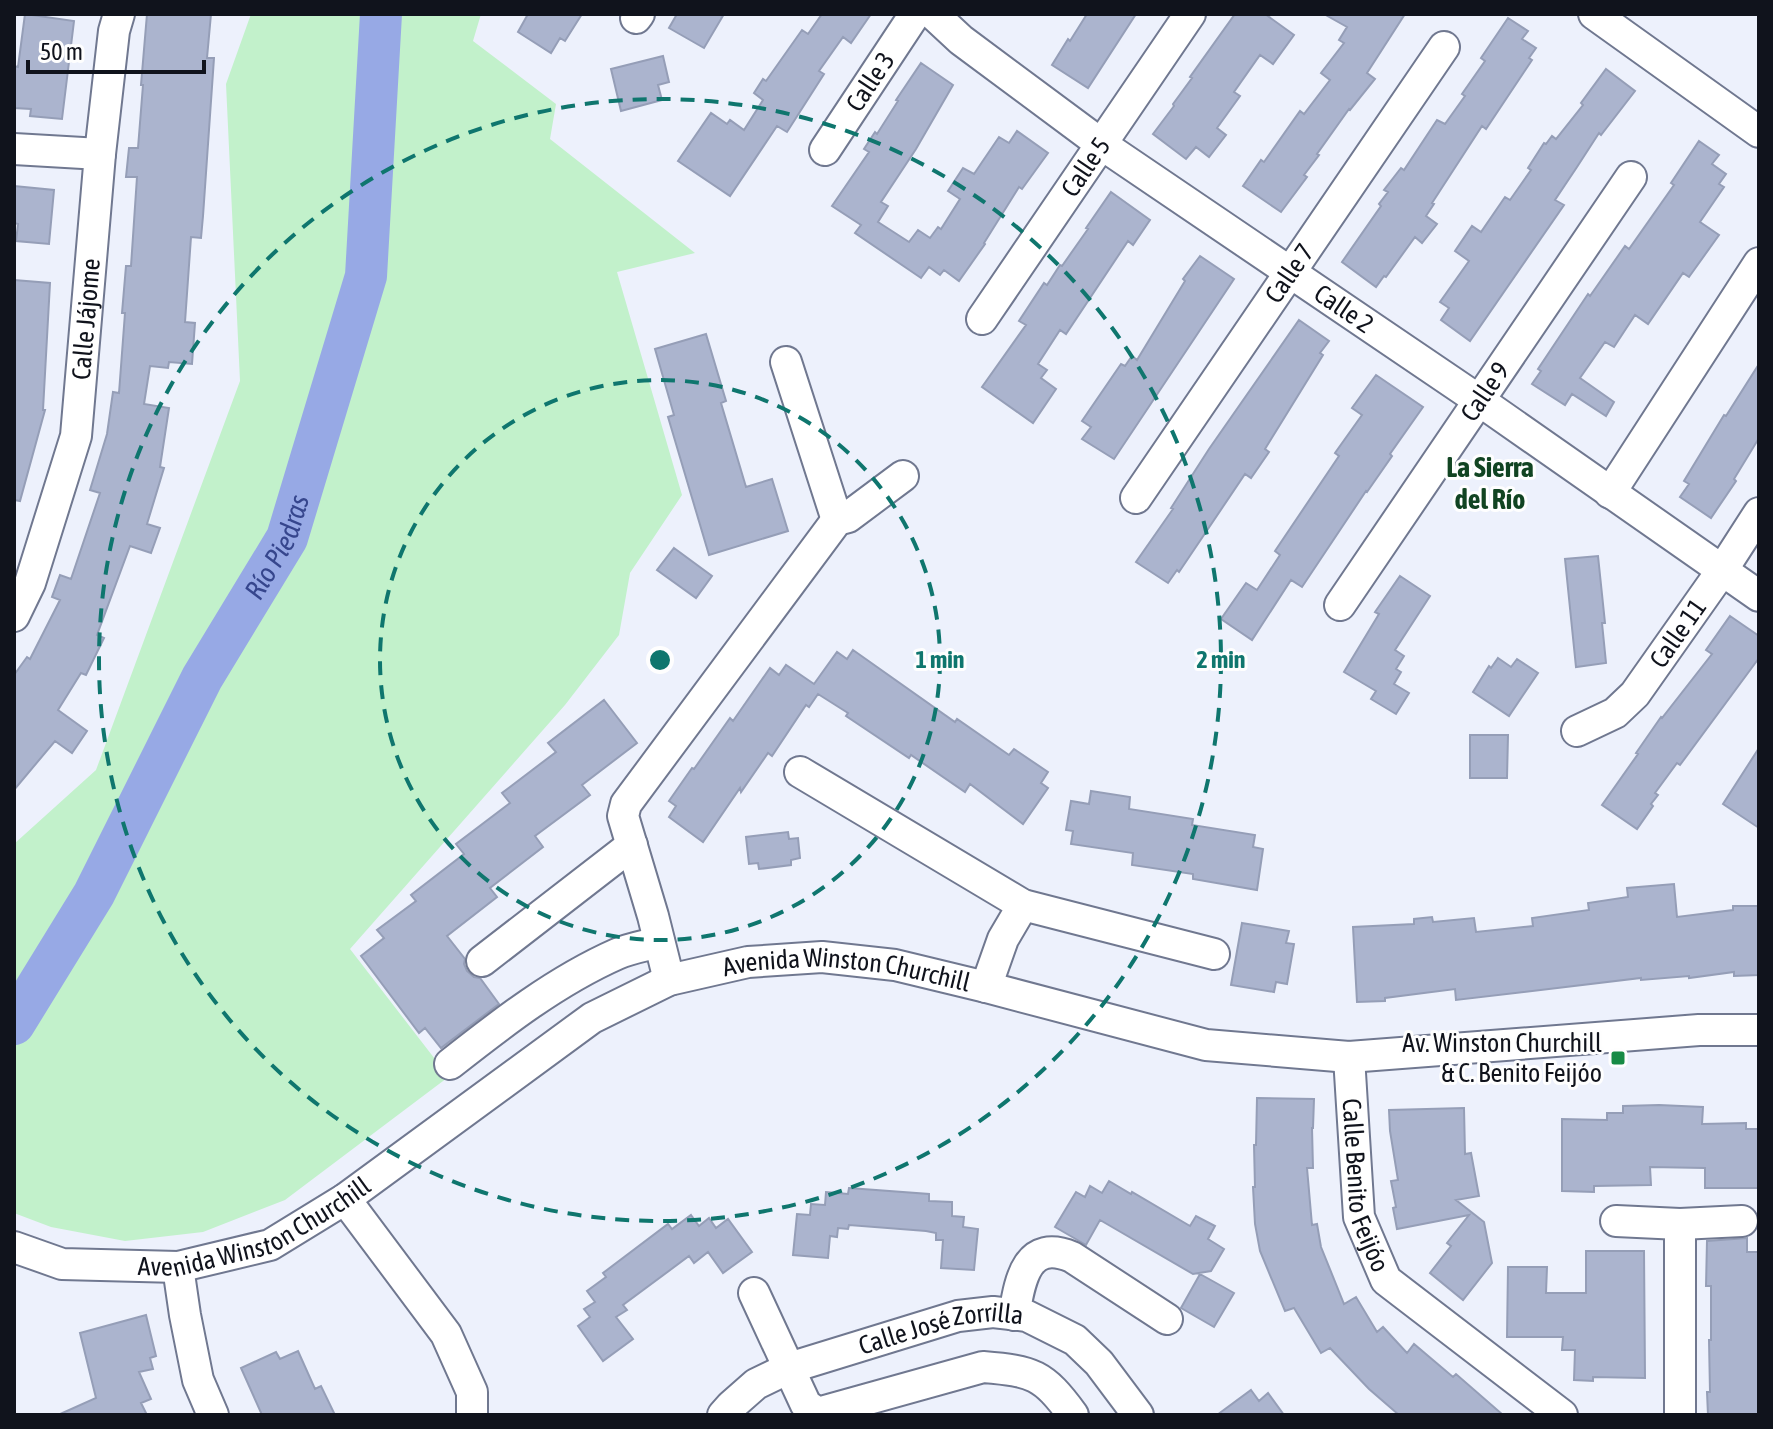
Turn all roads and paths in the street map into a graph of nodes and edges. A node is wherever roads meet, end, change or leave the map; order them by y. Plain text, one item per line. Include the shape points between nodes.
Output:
1 (119, 14) edge
2 (915, 14) edge
3 (933, 14) edge
4 (1190, 14) edge
5 (1594, 14) edge
6 (1444, 47) dead end
7 (1759, 132) edge
8 (1101, 144) junction
9 (14, 149) edge
10 (825, 150) dead end
11 (100, 154) junction
12 (1631, 177) dead end
13 (1759, 263) edge
14 (1291, 272) junction
15 (982, 319) dead end
16 (786, 362) dead end
17 (1480, 401) junction
18 (903, 476) dead end
19 (1610, 493) junction
20 (1136, 498) dead end
21 (1759, 513) edge
22 (837, 520) junction
23 (1721, 572) junction
24 (1759, 596) edge
25 (1340, 605) dead end
26 (14, 616) edge
27 (1577, 731) dead end
28 (800, 772) dead end
29 (632, 845) junction
30 (1023, 905) junction
31 (659, 942) junction
32 (1214, 954) dead end
33 (482, 961) dead end
34 (669, 980) junction
35 (986, 987) junction
36 (1759, 1030) edge
37 (1349, 1057) junction
38 (450, 1064) dead end
39 (345, 1199) junction
40 (1616, 1221) dead end
41 (1742, 1221) dead end
42 (1680, 1224) junction
43 (14, 1247) edge
44 (178, 1267) junction
45 (754, 1293) dead end
46 (1014, 1315) junction
47 (1167, 1319) dead end
48 (789, 1368) junction
49 (873, 1406) edge
50 (213, 1415) edge
51 (472, 1415) edge
52 (723, 1415) edge
53 (1073, 1415) edge
54 (1138, 1415) edge
55 (1562, 1415) edge
56 (1680, 1415) edge

1 - 11 street, Calle Jájome
2 - 10 street, Calle 3
3 - 8 street, Calle 2
4 - 8 street, Calle 5
5 - 7 street
6 - 14 street, Calle 7
8 - 14 street, Calle 2
8 - 15 street, Calle 5
9 - 11 street
11 - 26 street, Calle Jájome via 76,436 30,583
12 - 17 street, Calle 9
13 - 19 street
14 - 17 street, Calle 2
14 - 20 street, Calle 7
16 - 22 street
17 - 19 street, Calle 2
17 - 25 street, Calle 9
18 - 22 street
19 - 23 street, Calle 2
21 - 23 street, Calle 11
22 - 29 street via 626,804 623,816
23 - 24 street, Calle 2
23 - 27 street, Calle 11 via 1635,694 1615,713
28 - 30 street
29 - 31 street
29 - 33 street
30 - 32 street
30 - 35 street via 1003,939
31 - 34 street
31 - 38 street via 619,953 570,978
34 - 35 street, Avenida Winston Churchill via 748,962 822,957 895,965
34 - 39 street, Avenida Winston Churchill via 592,1018
35 - 37 street, Avenida Winston Churchill via 1206,1045
36 - 37 street, Avenida Winston Churchill
37 - 55 street, Calle Benito Feijóo via 1359,1217 1386,1280
39 - 44 street, Avenida Winston Churchill via 270,1245
39 - 51 street via 446,1334 472,1392
40 - 42 street
41 - 42 street
42 - 56 street
43 - 44 street, Avenida Winston Churchill via 62,1264
44 - 50 street via 198,1380
45 - 48 street
46 - 47 street via 1020,1280 1030,1261 1047,1252 1072,1257
46 - 48 street, Calle José Zorrilla via 958,1316
46 - 54 street, Calle José Zorrilla via 1027,1316 1075,1340
48 - 49 street via 806,1405 818,1413
48 - 52 street, Calle José Zorrilla via 756,1384
49 - 53 street via 983,1367 1032,1374 1055,1391

